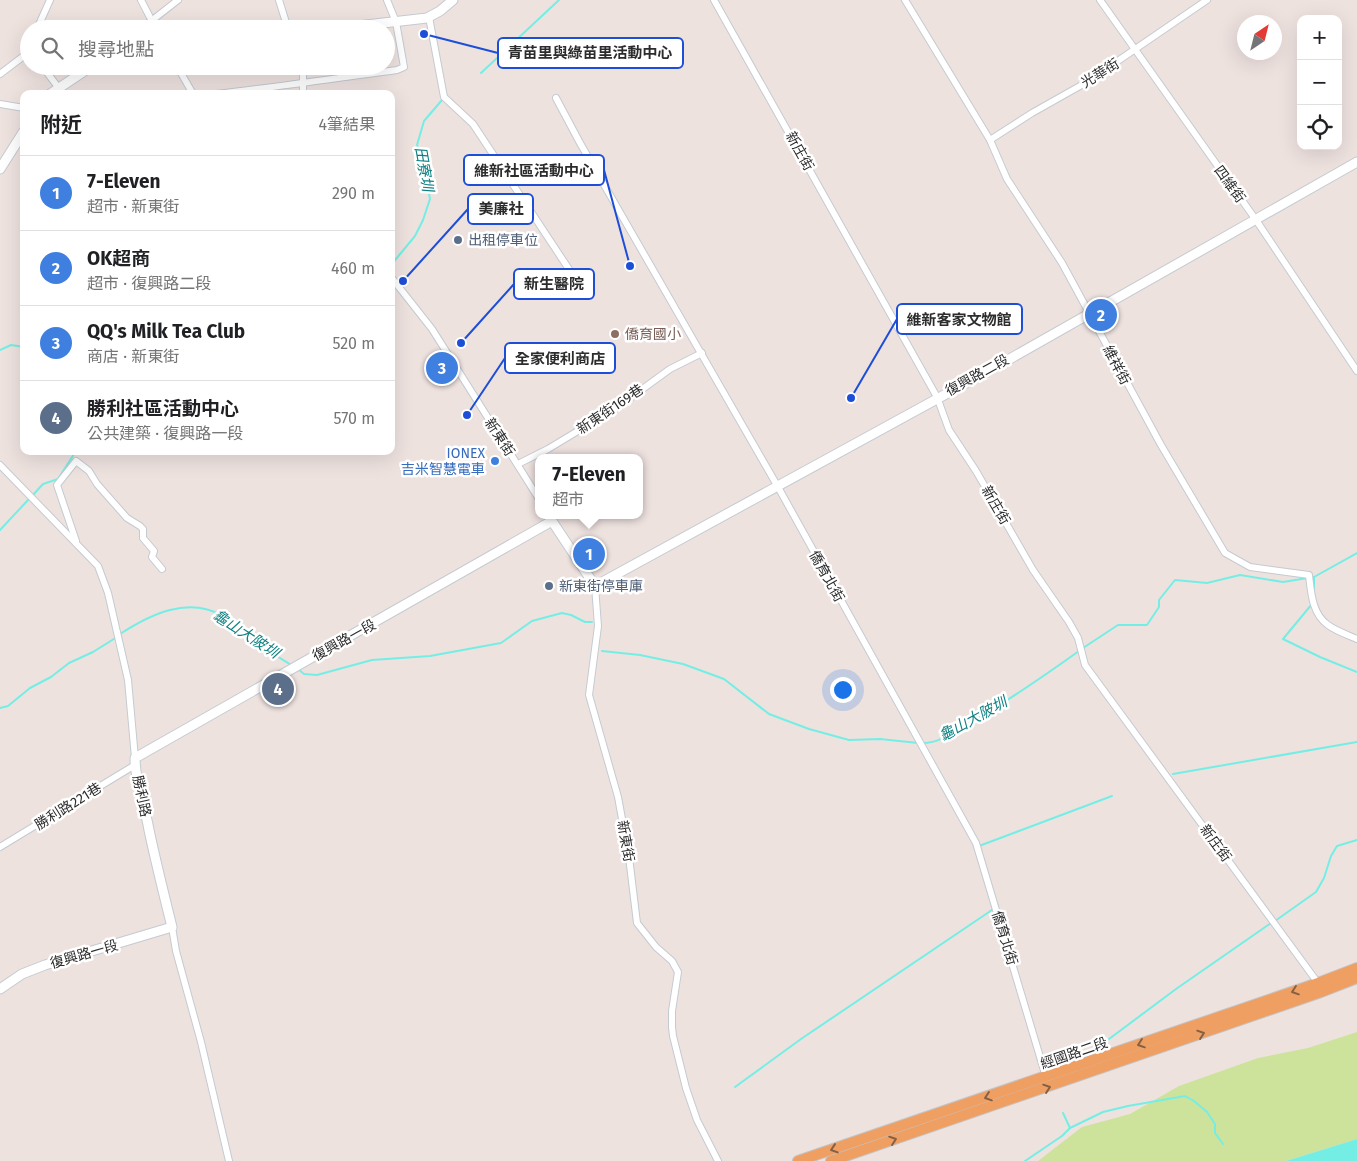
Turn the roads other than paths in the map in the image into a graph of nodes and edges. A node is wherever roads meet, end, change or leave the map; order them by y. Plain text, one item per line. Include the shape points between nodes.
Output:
1 (50, 0) edge
2 (141, 0) edge
3 (178, 0) edge
4 (279, 0) edge
5 (387, 0) edge
6 (453, 0) edge
7 (714, 0) edge
8 (905, 0) edge
9 (1100, 0) edge
10 (1207, 0) edge
11 (429, 17) junction
12 (41, 20) edge
13 (151, 20) edge
14 (152, 20) edge
15 (285, 20) edge
16 (396, 22) junction
17 (1136, 50) junction
18 (20, 59) edge
19 (395, 70) edge
20 (0, 74) edge
21 (49, 75) edge
22 (77, 75) edge
23 (181, 75) edge
24 (303, 75) edge
25 (358, 75) edge
26 (303, 82) junction
27 (58, 87) junction
28 (55, 90) edge
29 (191, 90) edge
30 (250, 90) edge
31 (303, 90) edge
32 (556, 98) dead end
33 (0, 104) edge
34 (20, 107) edge
35 (20, 136) edge
36 (990, 140) junction
37 (1357, 162) edge
38 (0, 169) edge
39 (1256, 220) junction
40 (395, 282) edge
41 (582, 289) dead end
42 (1090, 313) junction
43 (702, 353) junction
44 (1357, 371) edge
45 (937, 397) junction
46 (538, 454) edge
47 (535, 456) edge
48 (518, 464) junction
49 (0, 465) edge
50 (778, 487) junction
51 (535, 492) edge
52 (549, 519) edge
53 (552, 519) edge
54 (77, 544) junction
55 (162, 569) dead end
56 (595, 586) junction
57 (1357, 639) edge
58 (135, 761) junction
59 (0, 848) edge
60 (172, 927) junction
61 (1357, 968) edge
62 (1357, 978) edge
63 (1318, 984) junction
64 (0, 989) edge
65 (1046, 1077) junction
66 (229, 1161) edge
67 (718, 1161) edge
68 (798, 1161) edge
69 (831, 1161) edge

1 - 12 street
2 - 13 street
3 - 14 street
4 - 15 street
5 - 16 street
6 - 11 street
7 - 45 street, 新庄街
8 - 36 street, 維祥街
9 - 17 street, 四維街
10 - 17 street, 光華街
11 - 16 street
11 - 41 street via 444,97 473,124
16 - 19 street via 404,68
17 - 36 street, 光華街
17 - 39 street, 四維街
18 - 20 street
21 - 27 street
22 - 27 street
23 - 29 street
24 - 26 street
25 - 26 street
26 - 30 street
26 - 31 street
27 - 28 street
32 - 43 street, 僑育北街
33 - 34 street
35 - 38 street
36 - 42 street, 維祥街 via 1007,179 1062,263
37 - 39 street, 復興路二段
39 - 42 street, 復興路二段
39 - 44 street, 四維街
40 - 48 street, 新東街 via 432,329
42 - 45 street, 復興路二段
42 - 57 street, 維祥街 via 1161,445 1225,553 1250,567 1309,575 1312,600 1318,613 1328,625
43 - 46 street, 新東街169巷 via 670,369 600,420
43 - 50 street, 僑育北街
45 - 50 street, 復興路二段
45 - 63 street, 新庄街 via 949,430 1078,638 1085,665
47 - 48 street, 新東街169巷
48 - 51 street, 新東街
49 - 54 street, 勝利路
50 - 56 street, 復興路二段
50 - 65 street, 僑育北街 via 976,843
52 - 58 street, 復興路一段
53 - 56 street, 新東街
54 - 55 street via 57,485 76,461 89,471 127,518 143,529 143,538 154,551 152,557
54 - 58 street, 勝利路 via 98,566 108,593 128,680
56 - 67 street, 新東街 via 598,626 589,695 618,797 637,923 678,972 672,1011 673,1036 697,1120
58 - 59 street, 勝利路221巷
58 - 60 street, 勝利路 via 153,855
60 - 64 street, 復興路一段 via 44,965 22,974
60 - 66 street, 勝利路
61 - 63 main road, 經國路二段
69 -> 62 main road, 經國路二段
63 -> 65 main road, 經國路二段
65 -> 68 main road, 經國路二段

